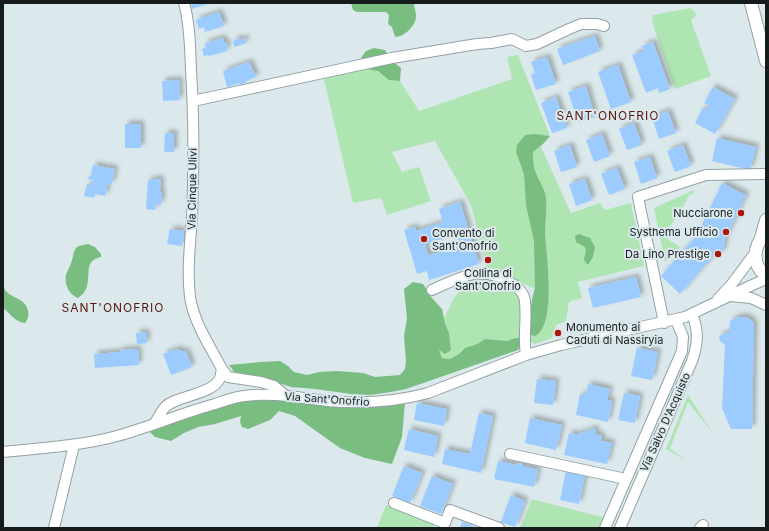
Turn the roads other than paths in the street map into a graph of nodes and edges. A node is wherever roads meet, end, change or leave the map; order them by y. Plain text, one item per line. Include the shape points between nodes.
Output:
1 (184, 3) edge
2 (751, 3) edge
3 (604, 26) dead end
4 (766, 61) edge
5 (193, 101) junction
6 (766, 174) edge
7 (766, 220) edge
8 (763, 236) edge
9 (755, 253) junction
10 (766, 278) edge
11 (432, 290) dead end
12 (729, 296) junction
13 (715, 302) junction
14 (766, 305) edge
15 (692, 314) junction
16 (676, 320) junction
17 (664, 322) junction
18 (526, 355) junction
19 (222, 369) junction
20 (287, 396) junction
21 (155, 423) junction
22 (644, 439) junction
23 (656, 444) junction
24 (74, 445) junction
25 (3, 452) edge
26 (510, 454) dead end
27 (626, 479) junction
28 (394, 503) dead end
29 (54, 528) edge
30 (499, 528) edge
31 (605, 528) edge
32 (620, 528) edge

1 - 5 street, Via Cinque Ulivi
2 - 4 main road
3 - 5 street via 581,24 537,44 526,46 512,39 392,58
5 - 19 street, Via Cinque Ulivi via 190,298 195,316
6 - 17 street via 706,175 638,197
7 - 8 main road
8 - 9 main road
9 - 10 main road via 758,268
9 - 13 street, Via Sant'Onofrio
10 - 12 street, Via Sant'Onofrio
11 - 18 street via 462,277 483,273 513,284 521,291 526,301
12 - 13 street, Via Sant'Onofrio
12 - 14 street, Via Sant'Onofrio via 751,298
13 - 15 street, Via Sant'Onofrio
15 - 16 street, Via Sant'Onofrio
15 - 23 street, Via Salvo D'Acquisto via 697,331 695,351
16 - 17 street, Via Sant'Onofrio
16 - 22 street, Via Salvo D'Acquisto via 683,337 682,351
17 - 18 street, Via Sant'Onofrio
18 - 20 street, Via Sant'Onofrio via 428,394 393,401 330,401
19 - 20 street via 232,379 274,386
19 - 21 street via 216,383 205,391 172,403 165,408
20 - 21 street, Via Sant'Onofrio via 243,396
21 - 24 street, Via Sant'Onofrio via 118,436
22 - 23 street
22 - 27 street, Via Salvo D'Acquisto
23 - 32 street, Via Salvo D'Acquisto
24 - 25 street, Via Sant'Onofrio
24 - 29 street
26 - 27 street
27 - 31 street, Via Salvo D'Acquisto
28 - 30 street via 445,523 450,510

